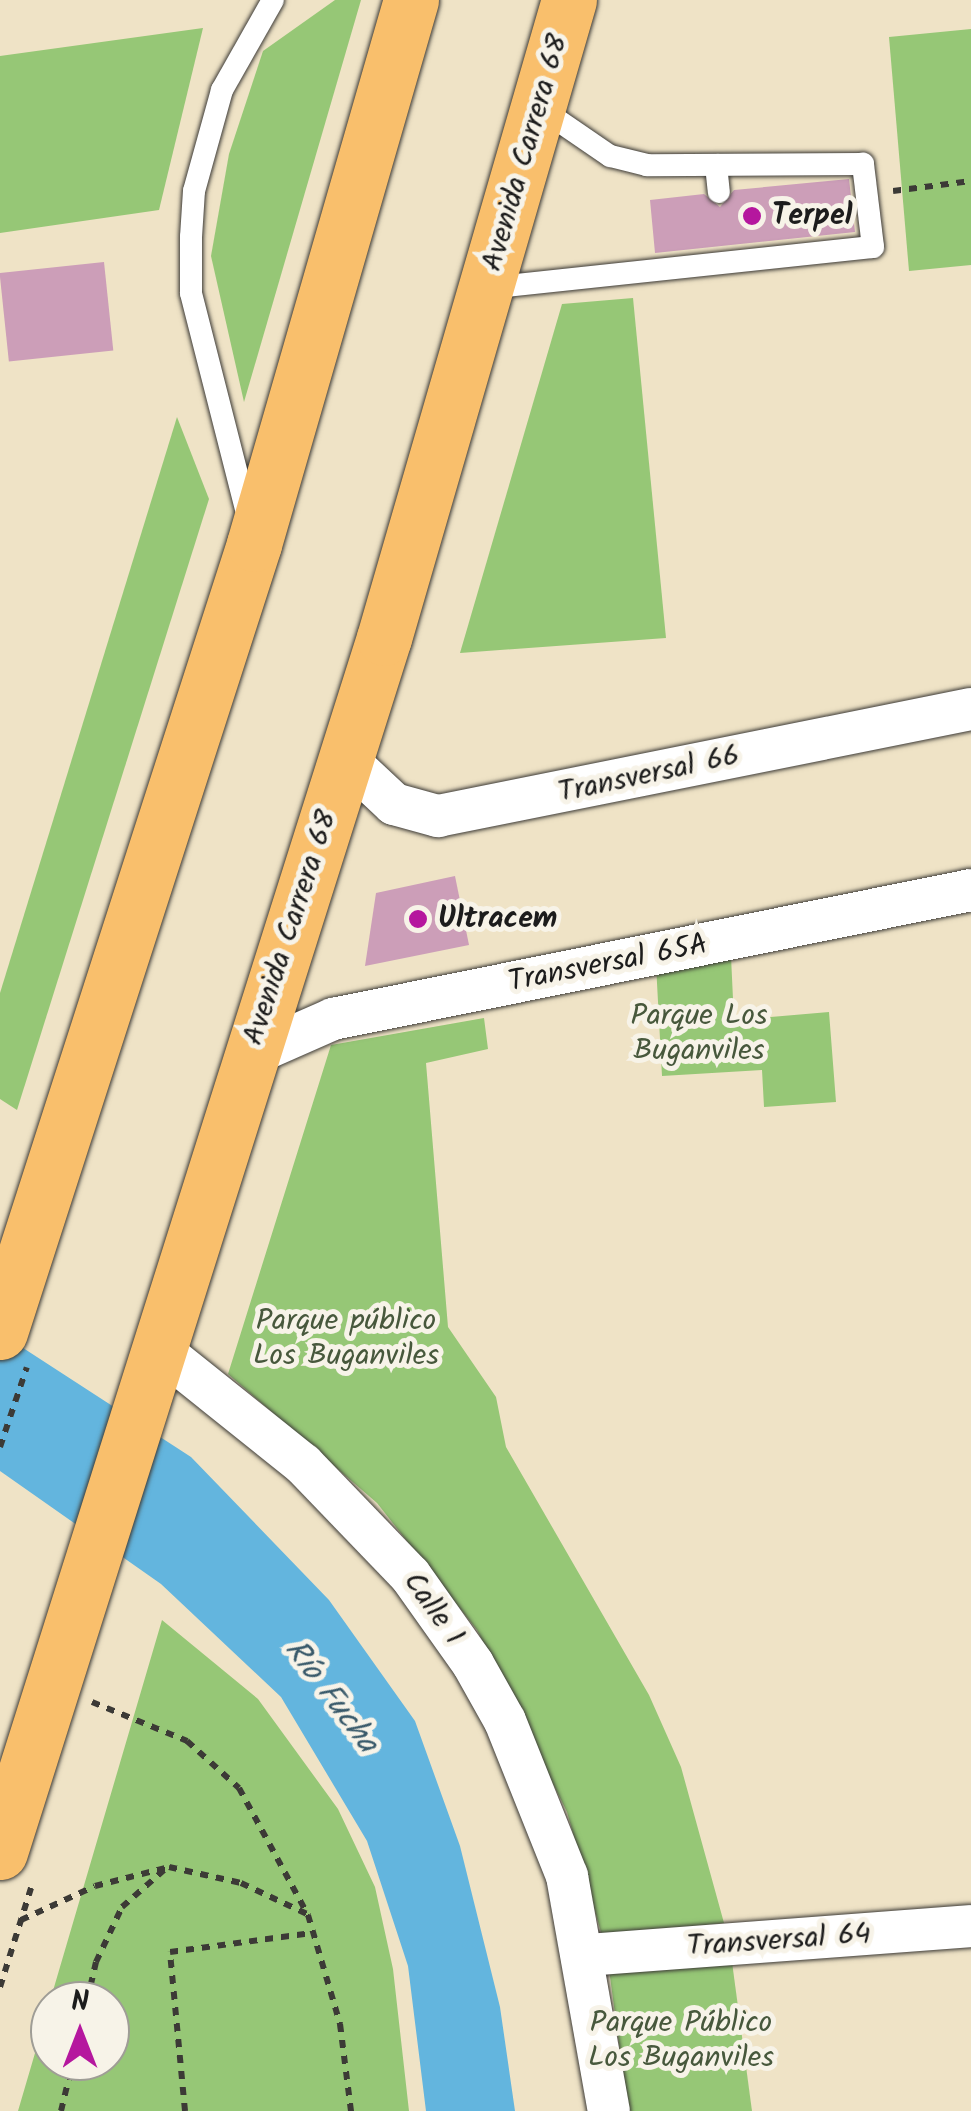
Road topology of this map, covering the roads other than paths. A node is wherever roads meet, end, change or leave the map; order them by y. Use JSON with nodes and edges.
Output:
{"nodes":[{"id":1,"x":273,"y":0,"type":"edge"},
{"id":2,"x":411,"y":0,"type":"edge"},
{"id":3,"x":569,"y":0,"type":"edge"},
{"id":4,"x":540,"y":108,"type":"junction"},
{"id":5,"x":716,"y":165,"type":"junction"},
{"id":6,"x":719,"y":192,"type":"dead end"},
{"id":7,"x":488,"y":288,"type":"junction"},
{"id":8,"x":254,"y":544,"type":"junction"},
{"id":9,"x":971,"y":709,"type":"edge"},
{"id":10,"x":346,"y":759,"type":"junction"},
{"id":11,"x":971,"y":890,"type":"edge"},
{"id":12,"x":251,"y":1055,"type":"junction"},
{"id":13,"x":14,"y":1297,"type":"edge"},
{"id":14,"x":158,"y":1348,"type":"junction"},
{"id":15,"x":0,"y":1852,"type":"edge"},
{"id":16,"x":971,"y":1926,"type":"edge"},
{"id":17,"x":586,"y":1956,"type":"junction"},
{"id":18,"x":609,"y":2111,"type":"edge"}],
"edges":[{"from":1,"to":8,"type":"lane"},
{"from":2,"to":8,"type":"main road"},
{"from":3,"to":4,"type":"main road","name":"Avenida Carrera 68"},
{"from":4,"to":5,"type":"lane"},
{"from":4,"to":7,"type":"main road","name":"Avenida Carrera 68"},
{"from":5,"to":6,"type":"lane"},
{"from":5,"to":7,"type":"lane"},
{"from":7,"to":10,"type":"main road","name":"Avenida Carrera 68"},
{"from":8,"to":13,"type":"main road"},
{"from":9,"to":10,"type":"street","name":"Transversal 66"},
{"from":10,"to":12,"type":"main road","name":"Avenida Carrera 68"},
{"from":11,"to":12,"type":"street","name":"Transversal 65A"},
{"from":12,"to":14,"type":"main road","name":"Avenida Carrera 68"},
{"from":14,"to":15,"type":"main road","name":"Avenida Carrera 68"},
{"from":14,"to":17,"type":"street","name":"Calle 1"},
{"from":16,"to":17,"type":"street","name":"Transversal 64"},
{"from":17,"to":18,"type":"street","name":"Calle 1"}]}
